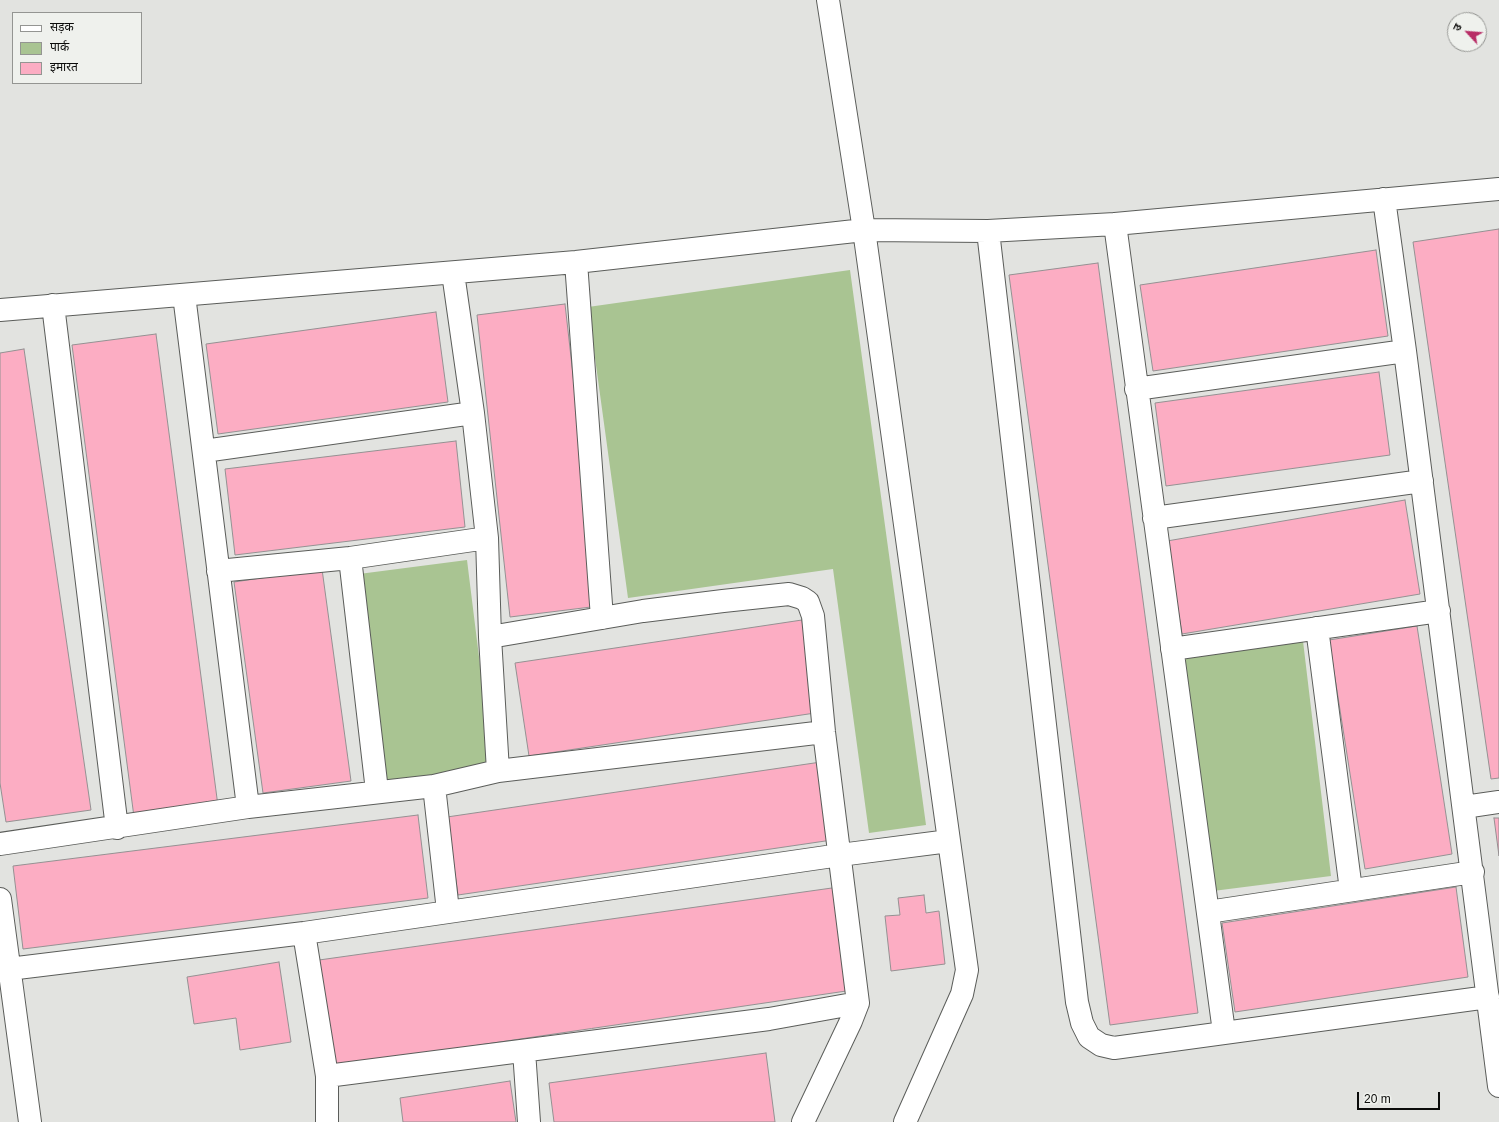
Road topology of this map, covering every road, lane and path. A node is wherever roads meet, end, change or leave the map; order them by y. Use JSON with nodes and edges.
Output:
{"nodes":[{"id":1,"x":828,"y":0,"type":"edge"},
{"id":2,"x":1499,"y":189,"type":"edge"},
{"id":3,"x":1384,"y":199,"type":"junction"},
{"id":4,"x":1115,"y":224,"type":"junction"},
{"id":5,"x":864,"y":230,"type":"junction"},
{"id":6,"x":988,"y":231,"type":"junction"},
{"id":7,"x":576,"y":262,"type":"junction"},
{"id":8,"x":453,"y":273,"type":"junction"},
{"id":9,"x":184,"y":295,"type":"junction"},
{"id":10,"x":53,"y":306,"type":"junction"},
{"id":11,"x":0,"y":310,"type":"edge"},
{"id":12,"x":1405,"y":351,"type":"junction"},
{"id":13,"x":1136,"y":389,"type":"junction"},
{"id":14,"x":474,"y":413,"type":"junction"},
{"id":15,"x":204,"y":451,"type":"junction"},
{"id":16,"x":1422,"y":481,"type":"junction"},
{"id":17,"x":1154,"y":518,"type":"junction"},
{"id":18,"x":488,"y":538,"type":"junction"},
{"id":19,"x":350,"y":558,"type":"junction"},
{"id":20,"x":218,"y":571,"type":"junction"},
{"id":21,"x":1439,"y":611,"type":"junction"},
{"id":22,"x":602,"y":618,"type":"junction"},
{"id":23,"x":1317,"y":628,"type":"junction"},
{"id":24,"x":490,"y":636,"type":"junction"},
{"id":25,"x":1172,"y":649,"type":"junction"},
{"id":26,"x":824,"y":732,"type":"junction"},
{"id":27,"x":498,"y":771,"type":"junction"},
{"id":28,"x":434,"y":786,"type":"junction"},
{"id":29,"x":377,"y":791,"type":"junction"},
{"id":30,"x":1499,"y":802,"type":"edge"},
{"id":31,"x":248,"y":806,"type":"junction"},
{"id":32,"x":1464,"y":807,"type":"junction"},
{"id":33,"x":117,"y":828,"type":"junction"},
{"id":34,"x":949,"y":841,"type":"junction"},
{"id":35,"x":0,"y":844,"type":"edge"},
{"id":36,"x":840,"y":855,"type":"junction"},
{"id":37,"x":1472,"y":872,"type":"junction"},
{"id":38,"x":1351,"y":890,"type":"junction"},
{"id":39,"x":0,"y":899,"type":"edge"},
{"id":40,"x":448,"y":911,"type":"junction"},
{"id":41,"x":1208,"y":912,"type":"junction"},
{"id":42,"x":304,"y":934,"type":"junction"},
{"id":43,"x":9,"y":969,"type":"junction"},
{"id":44,"x":1488,"y":997,"type":"junction"},
{"id":45,"x":858,"y":1003,"type":"junction"},
{"id":46,"x":1224,"y":1032,"type":"junction"},
{"id":47,"x":524,"y":1051,"type":"junction"},
{"id":48,"x":326,"y":1076,"type":"junction"},
{"id":49,"x":1499,"y":1086,"type":"edge"},
{"id":50,"x":30,"y":1122,"type":"edge"},
{"id":51,"x":327,"y":1122,"type":"edge"},
{"id":52,"x":529,"y":1122,"type":"edge"},
{"id":53,"x":804,"y":1122,"type":"edge"},
{"id":54,"x":905,"y":1122,"type":"edge"}],
"edges":[{"from":1,"to":5,"type":"street"},
{"from":2,"to":3,"type":"street"},
{"from":3,"to":4,"type":"street"},
{"from":3,"to":12,"type":"street"},
{"from":4,"to":6,"type":"street"},
{"from":4,"to":13,"type":"street"},
{"from":5,"to":6,"type":"street"},
{"from":5,"to":7,"type":"street"},
{"from":5,"to":34,"type":"street"},
{"from":6,"to":46,"type":"street"},
{"from":7,"to":8,"type":"street"},
{"from":7,"to":22,"type":"street"},
{"from":8,"to":9,"type":"street"},
{"from":8,"to":14,"type":"street"},
{"from":9,"to":10,"type":"street"},
{"from":9,"to":15,"type":"street"},
{"from":10,"to":11,"type":"street"},
{"from":10,"to":33,"type":"street"},
{"from":12,"to":13,"type":"street"},
{"from":12,"to":16,"type":"street"},
{"from":13,"to":17,"type":"street"},
{"from":14,"to":15,"type":"street"},
{"from":14,"to":18,"type":"street"},
{"from":15,"to":20,"type":"street"},
{"from":16,"to":17,"type":"street"},
{"from":16,"to":21,"type":"street"},
{"from":17,"to":25,"type":"street"},
{"from":18,"to":19,"type":"street"},
{"from":18,"to":24,"type":"street"},
{"from":19,"to":20,"type":"street"},
{"from":19,"to":29,"type":"street"},
{"from":20,"to":31,"type":"street"},
{"from":21,"to":23,"type":"street"},
{"from":21,"to":32,"type":"street"},
{"from":22,"to":24,"type":"street"},
{"from":22,"to":26,"type":"street"},
{"from":23,"to":25,"type":"street"},
{"from":23,"to":38,"type":"street"},
{"from":24,"to":27,"type":"street"},
{"from":25,"to":41,"type":"street"},
{"from":26,"to":27,"type":"street"},
{"from":26,"to":36,"type":"street"},
{"from":27,"to":28,"type":"street"},
{"from":28,"to":29,"type":"street"},
{"from":28,"to":40,"type":"street"},
{"from":29,"to":31,"type":"street"},
{"from":30,"to":32,"type":"street"},
{"from":31,"to":33,"type":"street"},
{"from":32,"to":37,"type":"street"},
{"from":33,"to":35,"type":"street"},
{"from":34,"to":36,"type":"street"},
{"from":34,"to":54,"type":"street"},
{"from":36,"to":40,"type":"street"},
{"from":36,"to":45,"type":"street"},
{"from":37,"to":38,"type":"street"},
{"from":37,"to":44,"type":"street"},
{"from":38,"to":41,"type":"street"},
{"from":39,"to":43,"type":"street"},
{"from":40,"to":42,"type":"street"},
{"from":41,"to":46,"type":"street"},
{"from":42,"to":43,"type":"street"},
{"from":42,"to":48,"type":"street"},
{"from":43,"to":50,"type":"street"},
{"from":44,"to":46,"type":"street"},
{"from":44,"to":49,"type":"street"},
{"from":45,"to":47,"type":"street"},
{"from":45,"to":53,"type":"street"},
{"from":47,"to":48,"type":"street"},
{"from":47,"to":52,"type":"street"},
{"from":48,"to":51,"type":"street"}]}
